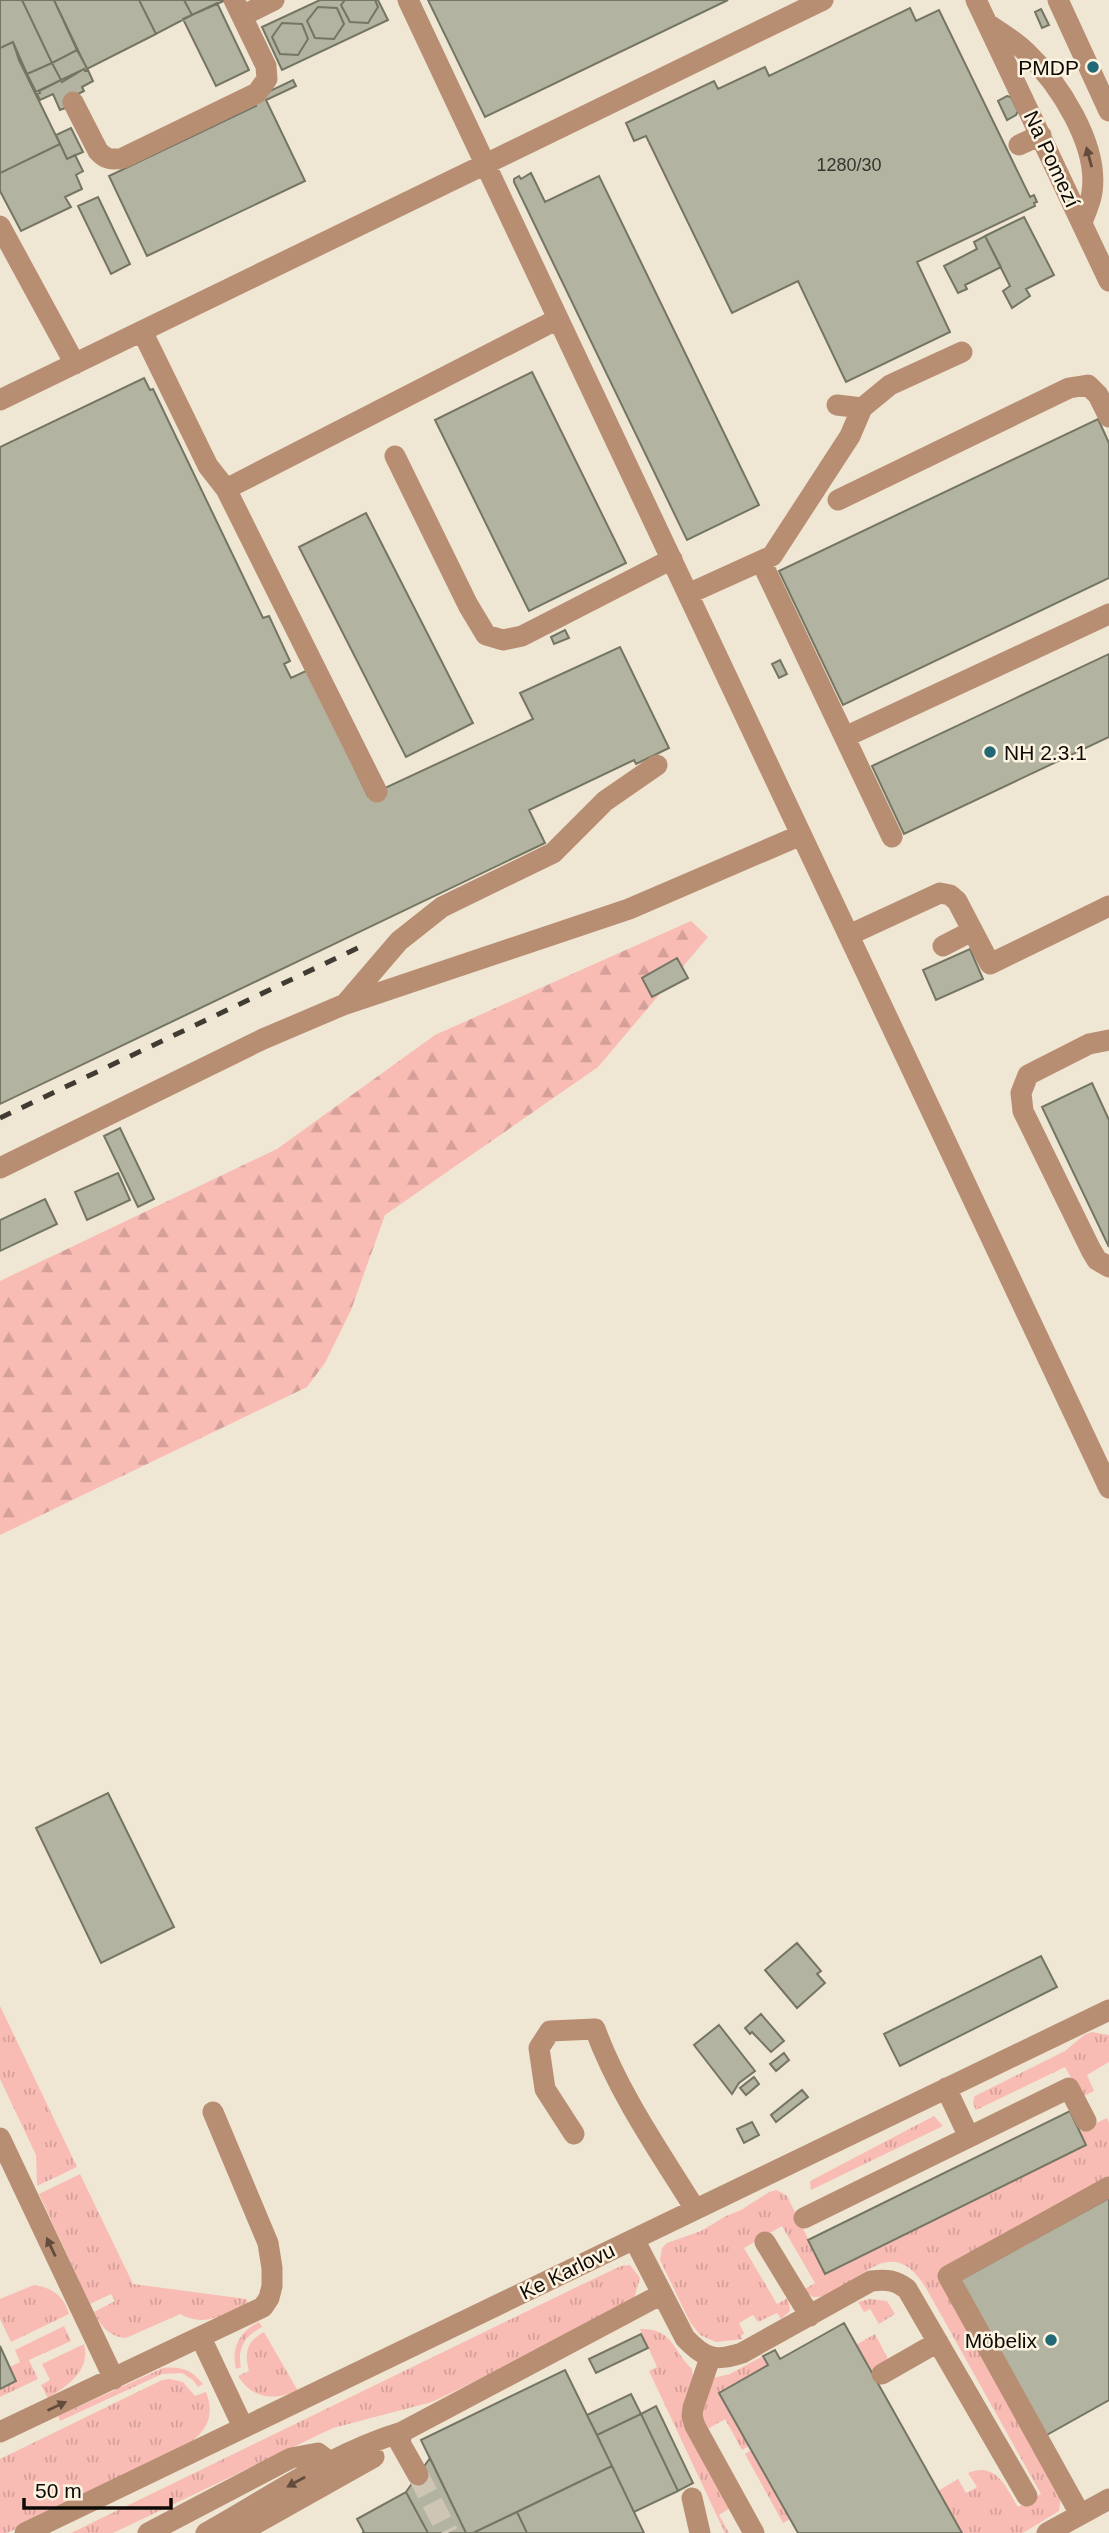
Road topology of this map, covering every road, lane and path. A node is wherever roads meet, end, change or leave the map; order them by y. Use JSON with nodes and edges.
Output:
{"nodes":[{"id":1,"x":274,"y":0,"type":"edge"},
{"id":2,"x":408,"y":0,"type":"edge"},
{"id":3,"x":823,"y":0,"type":"edge"},
{"id":4,"x":976,"y":0,"type":"edge"},
{"id":5,"x":1058,"y":0,"type":"edge"},
{"id":6,"x":238,"y":8,"type":"edge"},
{"id":7,"x":987,"y":23,"type":"junction"},
{"id":8,"x":73,"y":102,"type":"dead end"},
{"id":9,"x":1109,"y":111,"type":"edge"},
{"id":10,"x":1041,"y":135,"type":"junction"},
{"id":11,"x":1019,"y":145,"type":"dead end"},
{"id":12,"x":485,"y":164,"type":"junction"},
{"id":13,"x":1082,"y":223,"type":"junction"},
{"id":14,"x":0,"y":226,"type":"edge"},
{"id":15,"x":1102,"y":251,"type":"edge"},
{"id":16,"x":1109,"y":281,"type":"edge"},
{"id":17,"x":558,"y":319,"type":"junction"},
{"id":18,"x":142,"y":331,"type":"junction"},
{"id":19,"x":962,"y":352,"type":"dead end"},
{"id":20,"x":75,"y":364,"type":"junction"},
{"id":21,"x":0,"y":400,"type":"edge"},
{"id":22,"x":838,"y":405,"type":"dead end"},
{"id":23,"x":862,"y":408,"type":"junction"},
{"id":24,"x":1109,"y":417,"type":"edge"},
{"id":25,"x":395,"y":456,"type":"dead end"},
{"id":26,"x":226,"y":489,"type":"junction"},
{"id":27,"x":838,"y":500,"type":"dead end"},
{"id":28,"x":672,"y":559,"type":"junction"},
{"id":29,"x":761,"y":561,"type":"junction"},
{"id":30,"x":688,"y":594,"type":"junction"},
{"id":31,"x":1109,"y":614,"type":"edge"},
{"id":32,"x":845,"y":737,"type":"junction"},
{"id":33,"x":657,"y":765,"type":"dead end"},
{"id":34,"x":377,"y":792,"type":"dead end"},
{"id":35,"x":801,"y":835,"type":"junction"},
{"id":36,"x":892,"y":836,"type":"dead end"},
{"id":37,"x":1109,"y":906,"type":"edge"},
{"id":38,"x":972,"y":931,"type":"junction"},
{"id":39,"x":849,"y":935,"type":"junction"},
{"id":40,"x":943,"y":946,"type":"dead end"},
{"id":41,"x":343,"y":1005,"type":"junction"},
{"id":42,"x":1109,"y":1040,"type":"edge"},
{"id":43,"x":0,"y":1168,"type":"edge"},
{"id":44,"x":1109,"y":1267,"type":"edge"},
{"id":45,"x":1109,"y":1488,"type":"edge"},
{"id":46,"x":1109,"y":2010,"type":"edge"},
{"id":47,"x":946,"y":2088,"type":"junction"},
{"id":48,"x":213,"y":2112,"type":"dead end"},
{"id":49,"x":1086,"y":2121,"type":"dead end"},
{"id":50,"x":574,"y":2134,"type":"dead end"},
{"id":51,"x":969,"y":2137,"type":"junction"},
{"id":52,"x":0,"y":2138,"type":"edge"},
{"id":53,"x":1109,"y":2187,"type":"edge"},
{"id":54,"x":695,"y":2209,"type":"junction"},
{"id":55,"x":804,"y":2218,"type":"dead end"},
{"id":56,"x":634,"y":2238,"type":"junction"},
{"id":57,"x":765,"y":2242,"type":"dead end"},
{"id":58,"x":662,"y":2294,"type":"junction"},
{"id":59,"x":810,"y":2316,"type":"junction"},
{"id":60,"x":201,"y":2338,"type":"junction"},
{"id":61,"x":938,"y":2342,"type":"junction"},
{"id":62,"x":710,"y":2358,"type":"junction"},
{"id":63,"x":882,"y":2374,"type":"dead end"},
{"id":64,"x":114,"y":2379,"type":"junction"},
{"id":65,"x":243,"y":2427,"type":"junction"},
{"id":66,"x":0,"y":2432,"type":"edge"},
{"id":67,"x":401,"y":2438,"type":"junction"},
{"id":68,"x":331,"y":2463,"type":"junction"},
{"id":69,"x":418,"y":2475,"type":"tunnel mouth"},
{"id":70,"x":1027,"y":2496,"type":"dead end"},
{"id":71,"x":691,"y":2498,"type":"dead end"},
{"id":72,"x":1109,"y":2499,"type":"edge"},
{"id":73,"x":1080,"y":2514,"type":"junction"},
{"id":74,"x":24,"y":2533,"type":"edge"},
{"id":75,"x":148,"y":2533,"type":"edge"},
{"id":76,"x":205,"y":2533,"type":"edge"},
{"id":77,"x":239,"y":2533,"type":"edge"},
{"id":78,"x":700,"y":2533,"type":"edge"},
{"id":79,"x":754,"y":2533,"type":"edge"},
{"id":80,"x":1047,"y":2533,"type":"edge"}],
"edges":[{"from":1,"to":6,"type":"street"},
{"from":2,"to":12,"type":"street"},
{"from":3,"to":12,"type":"street"},
{"from":4,"to":7,"type":"street","name":"Na Pomezí"},
{"from":5,"to":9,"type":"street"},
{"from":6,"to":8,"type":"street"},
{"from":7,"to":10,"type":"street","name":"Na Pomezí"},
{"from":13,"to":7,"type":"street","one_way":true},
{"from":10,"to":11,"type":"street"},
{"from":10,"to":13,"type":"street","name":"Na Pomezí"},
{"from":12,"to":17,"type":"street"},
{"from":12,"to":18,"type":"street"},
{"from":13,"to":15,"type":"street","name":"Na Pomezí"},
{"from":14,"to":20,"type":"street"},
{"from":15,"to":16,"type":"street","name":"Na Pomezí"},
{"from":17,"to":26,"type":"street"},
{"from":17,"to":28,"type":"street"},
{"from":18,"to":20,"type":"street"},
{"from":18,"to":26,"type":"street"},
{"from":19,"to":23,"type":"street"},
{"from":20,"to":21,"type":"street"},
{"from":22,"to":23,"type":"street"},
{"from":23,"to":29,"type":"street"},
{"from":24,"to":27,"type":"street"},
{"from":25,"to":28,"type":"street"},
{"from":26,"to":34,"type":"street"},
{"from":28,"to":30,"type":"street"},
{"from":29,"to":30,"type":"street"},
{"from":29,"to":32,"type":"street"},
{"from":30,"to":35,"type":"street"},
{"from":31,"to":32,"type":"street"},
{"from":32,"to":36,"type":"street"},
{"from":33,"to":41,"type":"street"},
{"from":35,"to":39,"type":"street"},
{"from":35,"to":41,"type":"street"},
{"from":37,"to":38,"type":"street"},
{"from":38,"to":39,"type":"street"},
{"from":38,"to":40,"type":"street"},
{"from":39,"to":45,"type":"street"},
{"from":41,"to":43,"type":"street"},
{"from":42,"to":44,"type":"street"},
{"from":46,"to":47,"type":"street","name":"Ke Karlovu"},
{"from":47,"to":51,"type":"street"},
{"from":47,"to":54,"type":"street","name":"Ke Karlovu"},
{"from":48,"to":60,"type":"street"},
{"from":49,"to":51,"type":"street"},
{"from":50,"to":54,"type":"street"},
{"from":51,"to":55,"type":"street"},
{"from":64,"to":52,"type":"street","one_way":true},
{"from":53,"to":73,"type":"street"},
{"from":54,"to":56,"type":"street","name":"Ke Karlovu"},
{"from":56,"to":58,"type":"street"},
{"from":56,"to":65,"type":"street","name":"Ke Karlovu"},
{"from":57,"to":59,"type":"street"},
{"from":58,"to":62,"type":"street"},
{"from":58,"to":67,"type":"street"},
{"from":59,"to":61,"type":"street"},
{"from":59,"to":62,"type":"street"},
{"from":60,"to":64,"type":"street"},
{"from":60,"to":65,"type":"street"},
{"from":61,"to":63,"type":"street"},
{"from":61,"to":70,"type":"street"},
{"from":62,"to":79,"type":"street"},
{"from":66,"to":64,"type":"street","one_way":true},
{"from":65,"to":74,"type":"street","name":"Ke Karlovu"},
{"from":67,"to":68,"type":"street"},
{"from":67,"to":69,"type":"street"},
{"from":67,"to":77,"type":"street"},
{"from":68,"to":75,"type":"street"},
{"from":68,"to":76,"type":"street","one_way":true},
{"from":71,"to":78,"type":"street"},
{"from":72,"to":73,"type":"street"},
{"from":73,"to":80,"type":"street"}]}
